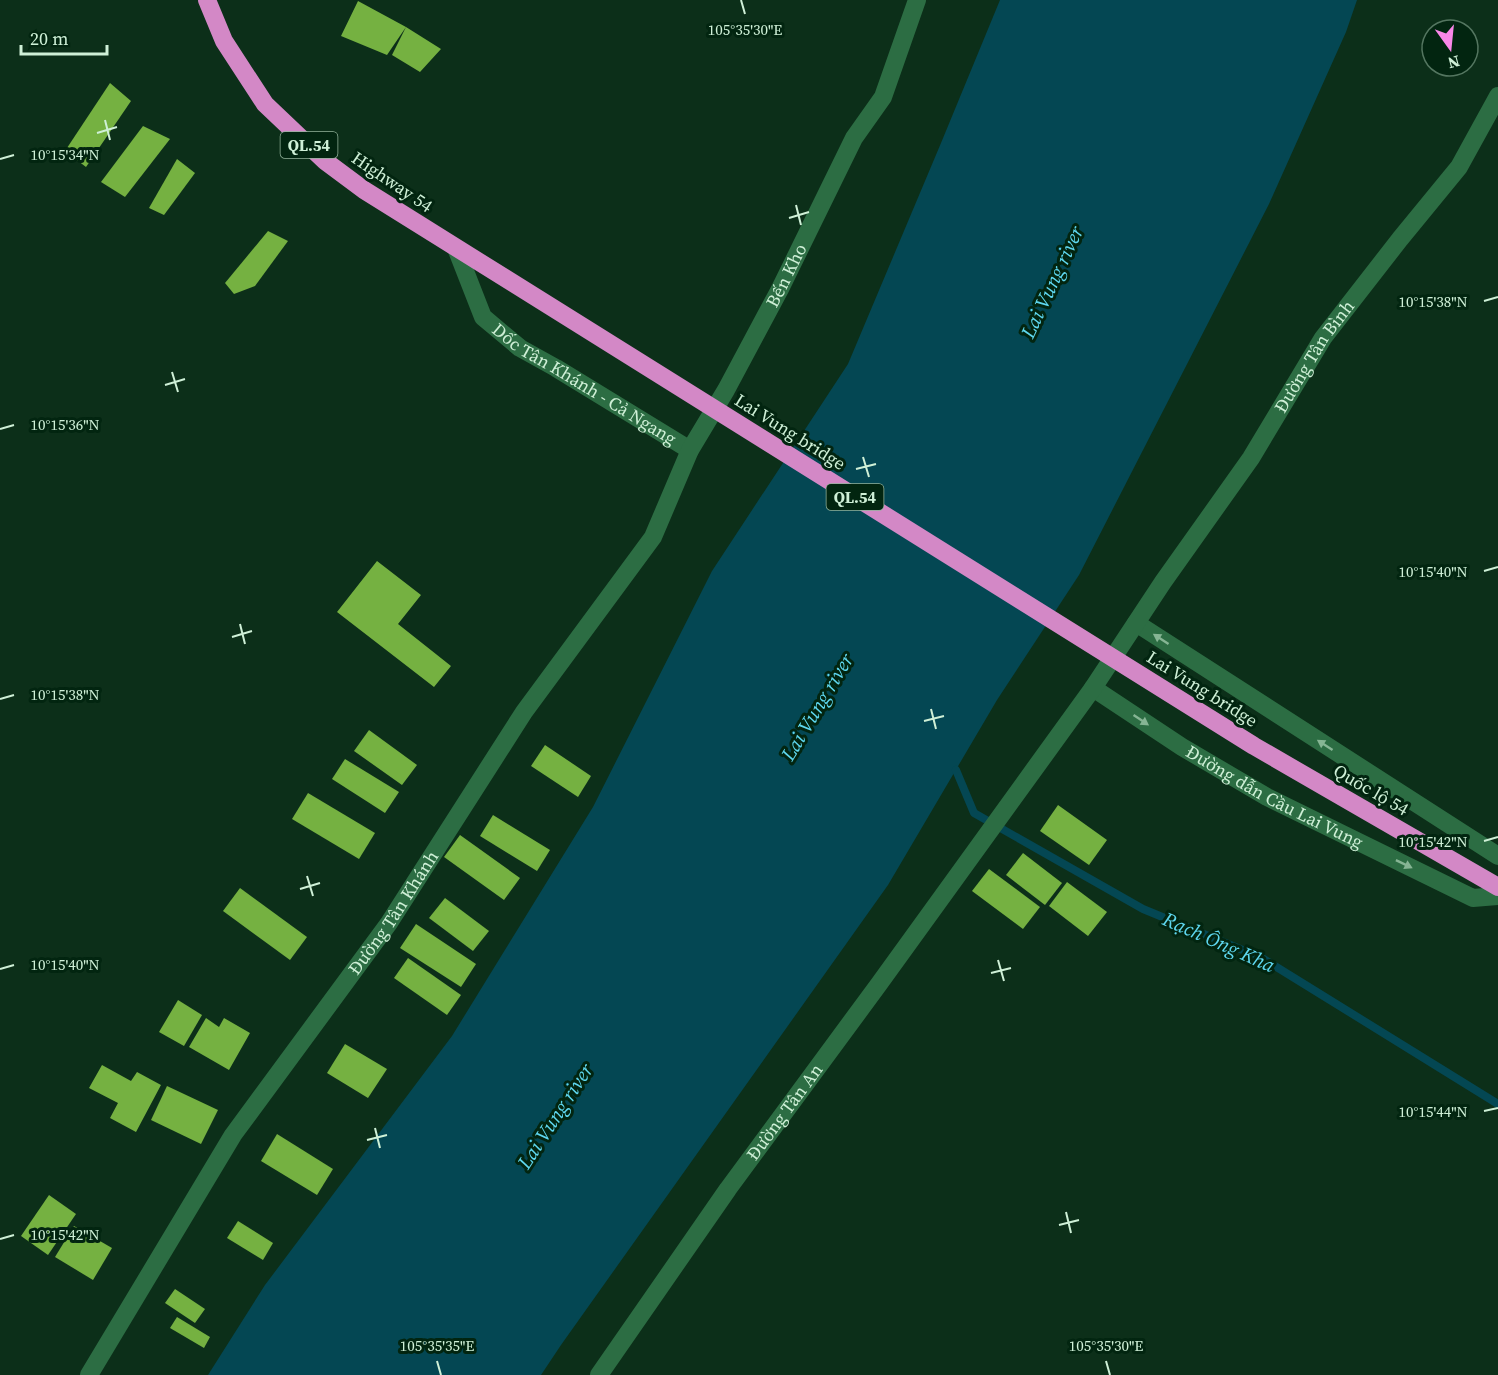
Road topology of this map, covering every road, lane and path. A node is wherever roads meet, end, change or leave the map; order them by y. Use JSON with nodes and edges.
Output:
{"nodes":[{"id":1,"x":207,"y":0,"type":"edge"},
{"id":2,"x":917,"y":0,"type":"edge"},
{"id":3,"x":1498,"y":96,"type":"edge"},
{"id":4,"x":456,"y":248,"type":"junction"},
{"id":5,"x":690,"y":450,"type":"junction"},
{"id":6,"x":1136,"y":623,"type":"junction"},
{"id":7,"x":1093,"y":688,"type":"junction"},
{"id":8,"x":1254,"y":746,"type":"joint"},
{"id":9,"x":1498,"y":856,"type":"edge"},
{"id":10,"x":1498,"y":887,"type":"edge"},
{"id":11,"x":1498,"y":896,"type":"edge"},
{"id":12,"x":89,"y":1375,"type":"edge"},
{"id":13,"x":599,"y":1375,"type":"edge"}],
"edges":[{"from":1,"to":4,"type":"highway","name":"Highway 54","number":"QL.54"},
{"from":2,"to":5,"type":"street","name":"Bến Kho"},
{"from":3,"to":6,"type":"street","name":"Đường Tân Bình"},
{"from":4,"to":5,"type":"street","name":"Dốc Tân Khánh - Cả Ngang"},
{"from":4,"to":8,"type":"highway","name":"Lai Vung bridge","number":"QL.54"},
{"from":5,"to":12,"type":"street","name":"Đường Tân Khánh"},
{"from":6,"to":7,"type":"street","name":"Đường Tân Bình"},
{"from":9,"to":6,"type":"street","one_way":true},
{"from":7,"to":11,"type":"street","name":"Đường dẫn Cầu Lai Vung","one_way":true},
{"from":7,"to":13,"type":"street","name":"Đường Tân An"},
{"from":8,"to":10,"type":"highway","name":"Quốc lộ 54","number":"QL.54"}]}
